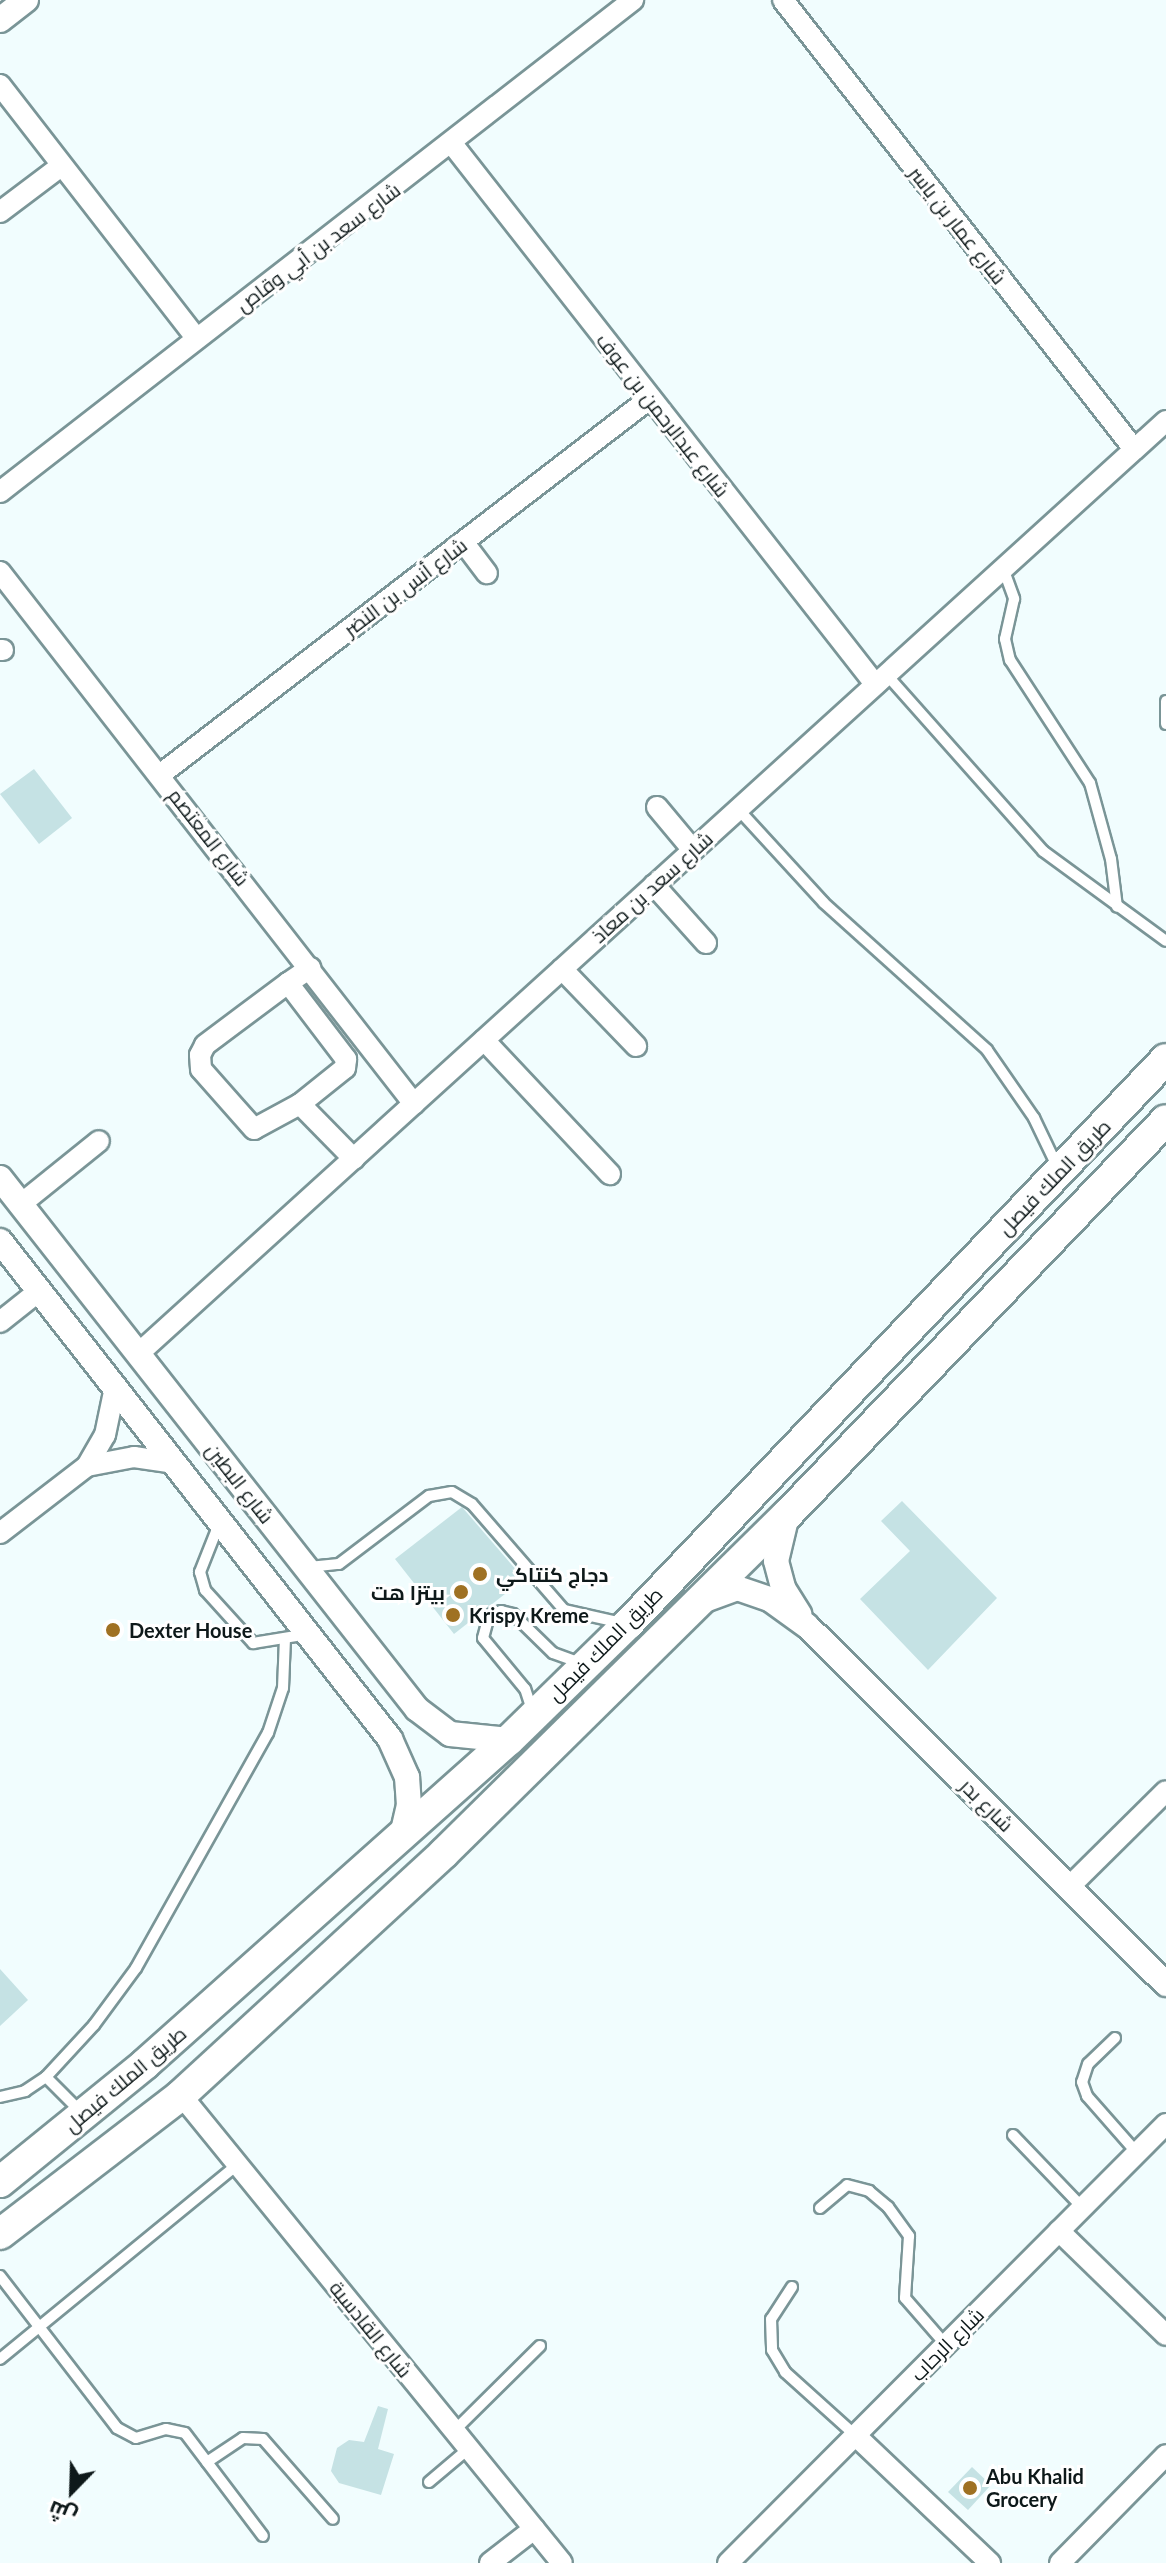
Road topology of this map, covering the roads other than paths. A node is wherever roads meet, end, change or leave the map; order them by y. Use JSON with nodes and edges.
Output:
{"nodes":[{"id":1,"x":26,"y":0,"type":"edge"},
{"id":2,"x":633,"y":0,"type":"edge"},
{"id":3,"x":783,"y":0,"type":"edge"},
{"id":4,"x":0,"y":20,"type":"edge"},
{"id":5,"x":0,"y":85,"type":"edge"},
{"id":6,"x":453,"y":145,"type":"junction"},
{"id":7,"x":61,"y":166,"type":"junction"},
{"id":8,"x":0,"y":212,"type":"edge"},
{"id":9,"x":197,"y":339,"type":"junction"},
{"id":10,"x":649,"y":399,"type":"junction"},
{"id":11,"x":1166,"y":421,"type":"edge"},
{"id":12,"x":1134,"y":449,"type":"junction"},
{"id":13,"x":0,"y":492,"type":"edge"},
{"id":14,"x":464,"y":543,"type":"junction"},
{"id":15,"x":1003,"y":568,"type":"junction"},
{"id":16,"x":0,"y":572,"type":"edge"},
{"id":17,"x":487,"y":573,"type":"dead end"},
{"id":18,"x":880,"y":679,"type":"junction"},
{"id":19,"x":1166,"y":701,"type":"edge"},
{"id":20,"x":1166,"y":724,"type":"edge"},
{"id":21,"x":161,"y":774,"type":"junction"},
{"id":22,"x":657,"y":807,"type":"dead end"},
{"id":23,"x":738,"y":809,"type":"junction"},
{"id":24,"x":693,"y":850,"type":"junction"},
{"id":25,"x":654,"y":885,"type":"junction"},
{"id":26,"x":1117,"y":907,"type":"junction"},
{"id":27,"x":1166,"y":941,"type":"edge"},
{"id":28,"x":706,"y":943,"type":"dead end"},
{"id":29,"x":310,"y":968,"type":"junction"},
{"id":30,"x":562,"y":969,"type":"junction"},
{"id":31,"x":288,"y":983,"type":"junction"},
{"id":32,"x":484,"y":1040,"type":"junction"},
{"id":33,"x":636,"y":1046,"type":"dead end"},
{"id":34,"x":1166,"y":1059,"type":"edge"},
{"id":35,"x":300,"y":1104,"type":"junction"},
{"id":36,"x":414,"y":1104,"type":"junction"},
{"id":37,"x":1166,"y":1120,"type":"edge"},
{"id":38,"x":99,"y":1141,"type":"dead end"},
{"id":39,"x":354,"y":1159,"type":"junction"},
{"id":40,"x":1059,"y":1171,"type":"junction"},
{"id":41,"x":610,"y":1174,"type":"dead end"},
{"id":42,"x":0,"y":1178,"type":"edge"},
{"id":43,"x":10,"y":1201,"type":"edge"},
{"id":44,"x":0,"y":1241,"type":"edge"},
{"id":45,"x":39,"y":1291,"type":"junction"},
{"id":46,"x":0,"y":1322,"type":"edge"},
{"id":47,"x":138,"y":1354,"type":"junction"},
{"id":48,"x":115,"y":1387,"type":"junction"},
{"id":49,"x":174,"y":1463,"type":"junction"},
{"id":50,"x":87,"y":1466,"type":"junction"},
{"id":51,"x":787,"y":1515,"type":"junction"},
{"id":52,"x":220,"y":1522,"type":"junction"},
{"id":53,"x":0,"y":1533,"type":"edge"},
{"id":54,"x":305,"y":1566,"type":"junction"},
{"id":55,"x":696,"y":1603,"type":"junction"},
{"id":56,"x":348,"y":1621,"type":"junction"},
{"id":57,"x":628,"y":1624,"type":"junction"},
{"id":58,"x":807,"y":1626,"type":"junction"},
{"id":59,"x":296,"y":1637,"type":"junction"},
{"id":60,"x":586,"y":1664,"type":"junction"},
{"id":61,"x":532,"y":1717,"type":"junction"},
{"id":62,"x":509,"y":1740,"type":"junction"},
{"id":63,"x":1166,"y":1791,"type":"edge"},
{"id":64,"x":402,"y":1836,"type":"junction"},
{"id":65,"x":1069,"y":1887,"type":"junction"},
{"id":66,"x":1166,"y":1984,"type":"edge"},
{"id":67,"x":1115,"y":2038,"type":"dead end"},
{"id":68,"x":46,"y":2077,"type":"junction"},
{"id":69,"x":181,"y":2095,"type":"junction"},
{"id":70,"x":0,"y":2097,"type":"edge"},
{"id":71,"x":84,"y":2115,"type":"junction"},
{"id":72,"x":1166,"y":2124,"type":"edge"},
{"id":73,"x":1013,"y":2135,"type":"dead end"},
{"id":74,"x":1137,"y":2153,"type":"junction"},
{"id":75,"x":237,"y":2165,"type":"junction"},
{"id":76,"x":0,"y":2182,"type":"edge"},
{"id":77,"x":1082,"y":2207,"type":"junction"},
{"id":78,"x":820,"y":2208,"type":"dead end"},
{"id":79,"x":1059,"y":2231,"type":"junction"},
{"id":80,"x":0,"y":2234,"type":"edge"},
{"id":81,"x":0,"y":2276,"type":"edge"},
{"id":82,"x":792,"y":2287,"type":"dead end"},
{"id":83,"x":39,"y":2327,"type":"junction"},
{"id":84,"x":1166,"y":2335,"type":"edge"},
{"id":85,"x":946,"y":2345,"type":"junction"},
{"id":86,"x":540,"y":2346,"type":"dead end"},
{"id":87,"x":0,"y":2359,"type":"edge"},
{"id":88,"x":454,"y":2431,"type":"junction"},
{"id":89,"x":856,"y":2436,"type":"junction"},
{"id":90,"x":468,"y":2449,"type":"junction"},
{"id":91,"x":1166,"y":2455,"type":"edge"},
{"id":92,"x":207,"y":2462,"type":"junction"},
{"id":93,"x":429,"y":2482,"type":"dead end"},
{"id":94,"x":333,"y":2519,"type":"dead end"},
{"id":95,"x":534,"y":2529,"type":"junction"},
{"id":96,"x":263,"y":2536,"type":"dead end"},
{"id":97,"x":490,"y":2563,"type":"edge"},
{"id":98,"x":562,"y":2563,"type":"edge"},
{"id":99,"x":728,"y":2563,"type":"edge"},
{"id":100,"x":990,"y":2563,"type":"edge"},
{"id":101,"x":1060,"y":2563,"type":"edge"}],
"edges":[{"from":1,"to":4,"type":"street"},
{"from":2,"to":6,"type":"street","name":"شارع سعد بن أبي وقاص"},
{"from":3,"to":12,"type":"street","name":"شارع عمار بن ياسر"},
{"from":5,"to":7,"type":"street"},
{"from":6,"to":9,"type":"street","name":"شارع سعد بن أبي وقاص"},
{"from":6,"to":10,"type":"street","name":"شارع عبدالرحمن بن عوف"},
{"from":7,"to":8,"type":"street"},
{"from":7,"to":9,"type":"street"},
{"from":9,"to":13,"type":"street","name":"شارع سعد بن أبي وقاص"},
{"from":10,"to":14,"type":"street","name":"شارع أنس بن النضر"},
{"from":10,"to":18,"type":"street","name":"شارع عبدالرحمن بن عوف"},
{"from":11,"to":12,"type":"street","name":"شارع سعد بن معاذ"},
{"from":12,"to":15,"type":"street","name":"شارع سعد بن معاذ"},
{"from":14,"to":17,"type":"street"},
{"from":14,"to":21,"type":"street","name":"شارع أنس بن النضر"},
{"from":15,"to":18,"type":"street","name":"شارع سعد بن معاذ"},
{"from":15,"to":26,"type":"lane"},
{"from":16,"to":21,"type":"street","name":"شارع المعتصم"},
{"from":18,"to":23,"type":"street","name":"شارع سعد بن معاذ"},
{"from":18,"to":26,"type":"lane"},
{"from":19,"to":20,"type":"lane"},
{"from":21,"to":29,"type":"street","name":"شارع المعتصم"},
{"from":22,"to":24,"type":"street"},
{"from":23,"to":24,"type":"street","name":"شارع سعد بن معاذ"},
{"from":23,"to":40,"type":"lane"},
{"from":24,"to":25,"type":"street","name":"شارع سعد بن معاذ"},
{"from":25,"to":28,"type":"street"},
{"from":25,"to":30,"type":"street","name":"شارع سعد بن معاذ"},
{"from":26,"to":27,"type":"lane"},
{"from":29,"to":31,"type":"street"},
{"from":29,"to":36,"type":"street","name":"شارع المعتصم"},
{"from":30,"to":32,"type":"street","name":"شارع سعد بن معاذ"},
{"from":30,"to":33,"type":"street"},
{"from":31,"to":35,"type":"street"},
{"from":31,"to":35,"type":"street"},
{"from":32,"to":36,"type":"street","name":"شارع سعد بن معاذ"},
{"from":32,"to":41,"type":"street"},
{"from":34,"to":40,"type":"main road","name":"طريق الملك فيصل"},
{"from":35,"to":39,"type":"street"},
{"from":36,"to":39,"type":"street","name":"شارع سعد بن معاذ"},
{"from":37,"to":51,"type":"main road","name":"طريق الملك فيصل"},
{"from":38,"to":43,"type":"street"},
{"from":39,"to":47,"type":"street","name":"شارع سعد بن معاذ"},
{"from":40,"to":57,"type":"main road","name":"طريق الملك فيصل"},
{"from":42,"to":43,"type":"street","name":"شارع البطين"},
{"from":43,"to":47,"type":"street","name":"شارع البطين"},
{"from":44,"to":45,"type":"street","name":"شارع البطين"},
{"from":45,"to":46,"type":"street"},
{"from":45,"to":48,"type":"street","name":"شارع البطين"},
{"from":47,"to":54,"type":"street","name":"شارع البطين"},
{"from":48,"to":49,"type":"street","name":"شارع البطين"},
{"from":48,"to":50,"type":"street"},
{"from":49,"to":50,"type":"street"},
{"from":49,"to":52,"type":"street","name":"شارع البطين"},
{"from":50,"to":53,"type":"street"},
{"from":51,"to":55,"type":"main road","name":"طريق الملك فيصل"},
{"from":51,"to":58,"type":"street","name":"شارع بدر"},
{"from":52,"to":59,"type":"street","name":"شارع البطين"},
{"from":52,"to":59,"type":"lane"},
{"from":54,"to":56,"type":"street","name":"شارع البطين"},
{"from":54,"to":57,"type":"lane"},
{"from":55,"to":58,"type":"street","name":"شارع بدر"},
{"from":55,"to":69,"type":"main road","name":"طريق الملك فيصل"},
{"from":56,"to":59,"type":"street"},
{"from":56,"to":62,"type":"street","name":"شارع البطين"},
{"from":57,"to":60,"type":"main road","name":"طريق الملك فيصل"},
{"from":58,"to":65,"type":"street","name":"شارع بدر"},
{"from":59,"to":64,"type":"street","name":"شارع البطين"},
{"from":59,"to":68,"type":"lane"},
{"from":60,"to":61,"type":"main road","name":"طريق الملك فيصل"},
{"from":60,"to":61,"type":"lane"},
{"from":61,"to":62,"type":"main road","name":"طريق الملك فيصل"},
{"from":62,"to":64,"type":"main road","name":"طريق الملك فيصل"},
{"from":63,"to":65,"type":"street"},
{"from":64,"to":71,"type":"main road","name":"طريق الملك فيصل"},
{"from":65,"to":66,"type":"street","name":"شارع بدر"},
{"from":67,"to":74,"type":"lane"},
{"from":68,"to":70,"type":"lane"},
{"from":68,"to":71,"type":"lane"},
{"from":69,"to":75,"type":"street","name":"شارع القادسية"},
{"from":69,"to":80,"type":"main road","name":"طريق الملك فيصل"},
{"from":71,"to":76,"type":"main road","name":"طريق الملك فيصل"},
{"from":72,"to":74,"type":"street","name":"شارع الرحاب"},
{"from":73,"to":77,"type":"lane"},
{"from":74,"to":77,"type":"street","name":"شارع الرحاب"},
{"from":75,"to":83,"type":"lane"},
{"from":75,"to":88,"type":"street","name":"شارع القادسية"},
{"from":77,"to":79,"type":"street","name":"شارع الرحاب"},
{"from":78,"to":85,"type":"lane"},
{"from":79,"to":84,"type":"street"},
{"from":79,"to":85,"type":"street","name":"شارع الرحاب"},
{"from":81,"to":83,"type":"lane"},
{"from":82,"to":89,"type":"lane"},
{"from":83,"to":87,"type":"lane"},
{"from":83,"to":92,"type":"lane"},
{"from":85,"to":89,"type":"street","name":"شارع الرحاب"},
{"from":86,"to":88,"type":"lane"},
{"from":88,"to":90,"type":"street","name":"شارع القادسية"},
{"from":89,"to":99,"type":"street","name":"شارع الرحاب"},
{"from":89,"to":100,"type":"street"},
{"from":90,"to":93,"type":"lane"},
{"from":90,"to":95,"type":"street","name":"شارع القادسية"},
{"from":91,"to":101,"type":"street"},
{"from":92,"to":94,"type":"lane"},
{"from":92,"to":96,"type":"lane"},
{"from":95,"to":97,"type":"street"},
{"from":95,"to":98,"type":"street","name":"شارع القادسية"}]}
